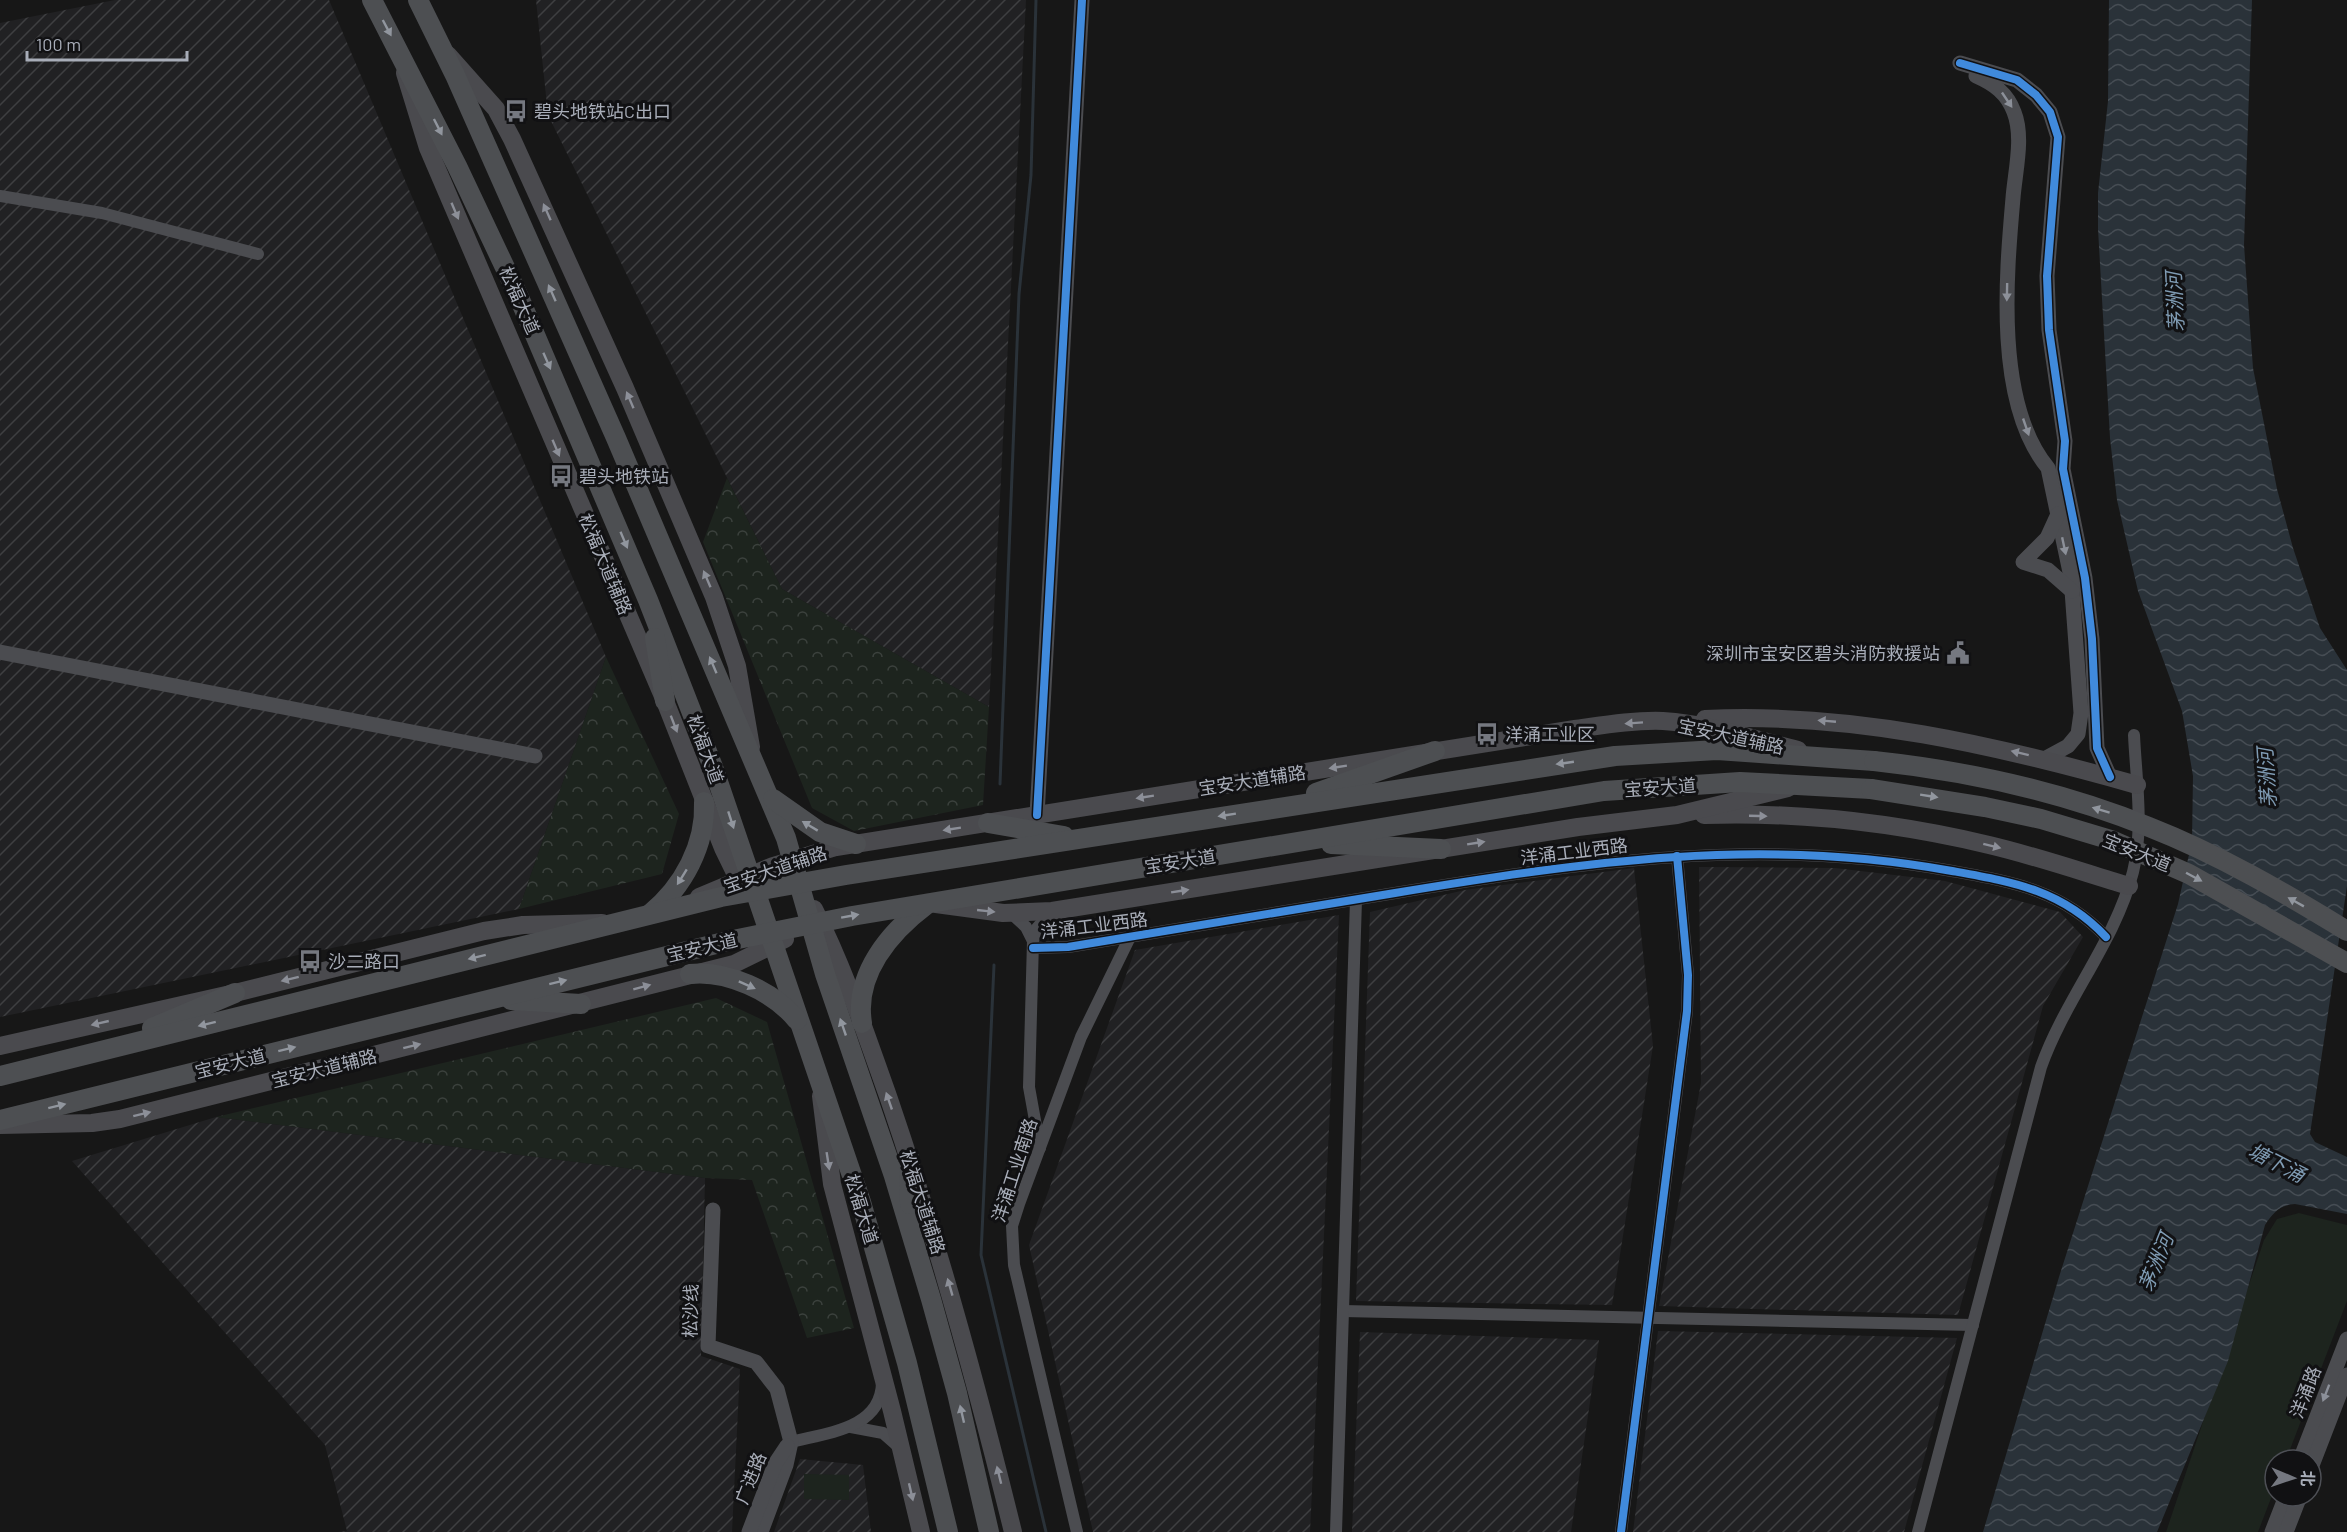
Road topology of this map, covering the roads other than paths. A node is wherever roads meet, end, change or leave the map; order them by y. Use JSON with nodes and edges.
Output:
{"nodes":[{"id":1,"x":372,"y":0,"type":"edge"},
{"id":2,"x":418,"y":0,"type":"edge"},
{"id":3,"x":1082,"y":0,"type":"edge"},
{"id":4,"x":442,"y":49,"type":"junction"},
{"id":5,"x":402,"y":57,"type":"junction"},
{"id":6,"x":0,"y":196,"type":"edge"},
{"id":7,"x":258,"y":254,"type":"dead end"},
{"id":8,"x":2058,"y":514,"type":"junction"},
{"id":9,"x":2072,"y":591,"type":"junction"},
{"id":10,"x":648,"y":600,"type":"junction"},
{"id":11,"x":0,"y":651,"type":"edge"},
{"id":12,"x":665,"y":700,"type":"junction"},
{"id":13,"x":1660,"y":721,"type":"junction"},
{"id":14,"x":2134,"y":735,"type":"dead end"},
{"id":15,"x":1435,"y":751,"type":"junction"},
{"id":16,"x":536,"y":756,"type":"dead end"},
{"id":17,"x":752,"y":757,"type":"junction"},
{"id":18,"x":1836,"y":757,"type":"junction"},
{"id":19,"x":2044,"y":759,"type":"junction"},
{"id":20,"x":2110,"y":777,"type":"junction"},
{"id":21,"x":1814,"y":784,"type":"junction"},
{"id":22,"x":2137,"y":785,"type":"junction"},
{"id":23,"x":769,"y":796,"type":"junction"},
{"id":24,"x":704,"y":802,"type":"junction"},
{"id":25,"x":1268,"y":809,"type":"junction"},
{"id":26,"x":1037,"y":815,"type":"junction"},
{"id":27,"x":1657,"y":818,"type":"junction"},
{"id":28,"x":988,"y":823,"type":"junction"},
{"id":29,"x":1088,"y":837,"type":"junction"},
{"id":30,"x":856,"y":844,"type":"junction"},
{"id":31,"x":1278,"y":845,"type":"junction"},
{"id":32,"x":1441,"y":849,"type":"junction"},
{"id":33,"x":1677,"y":856,"type":"junction"},
{"id":34,"x":793,"y":859,"type":"junction"},
{"id":35,"x":800,"y":882,"type":"junction"},
{"id":36,"x":747,"y":884,"type":"junction"},
{"id":37,"x":2129,"y":886,"type":"junction"},
{"id":38,"x":1356,"y":900,"type":"junction"},
{"id":39,"x":928,"y":903,"type":"junction"},
{"id":40,"x":1052,"y":911,"type":"junction"},
{"id":41,"x":1011,"y":913,"type":"junction"},
{"id":42,"x":649,"y":915,"type":"junction"},
{"id":43,"x":615,"y":923,"type":"junction"},
{"id":44,"x":816,"y":923,"type":"junction"},
{"id":45,"x":2347,"y":931,"type":"edge"},
{"id":46,"x":1130,"y":937,"type":"junction"},
{"id":47,"x":2106,"y":937,"type":"junction"},
{"id":48,"x":771,"y":939,"type":"junction"},
{"id":49,"x":1033,"y":944,"type":"junction"},
{"id":50,"x":2347,"y":963,"type":"edge"},
{"id":51,"x":690,"y":975,"type":"junction"},
{"id":52,"x":235,"y":993,"type":"junction"},
{"id":53,"x":487,"y":999,"type":"junction"},
{"id":54,"x":581,"y":1004,"type":"junction"},
{"id":55,"x":799,"y":1022,"type":"junction"},
{"id":56,"x":862,"y":1023,"type":"junction"},
{"id":57,"x":0,"y":1047,"type":"edge"},
{"id":58,"x":96,"y":1052,"type":"junction"},
{"id":59,"x":0,"y":1076,"type":"edge"},
{"id":60,"x":820,"y":1082,"type":"junction"},
{"id":61,"x":0,"y":1120,"type":"edge"},
{"id":62,"x":0,"y":1125,"type":"edge"},
{"id":63,"x":1040,"y":1148,"type":"junction"},
{"id":64,"x":909,"y":1158,"type":"junction"},
{"id":65,"x":713,"y":1210,"type":"dead end"},
{"id":66,"x":912,"y":1237,"type":"junction"},
{"id":67,"x":1343,"y":1311,"type":"junction"},
{"id":68,"x":1648,"y":1320,"type":"junction"},
{"id":69,"x":1973,"y":1325,"type":"junction"},
{"id":70,"x":2347,"y":1339,"type":"edge"},
{"id":71,"x":882,"y":1372,"type":"junction"},
{"id":72,"x":2347,"y":1375,"type":"edge"},
{"id":73,"x":851,"y":1427,"type":"junction"},
{"id":74,"x":791,"y":1442,"type":"junction"},
{"id":75,"x":2305,"y":1448,"type":"edge"},
{"id":76,"x":2319,"y":1448,"type":"edge"},
{"id":77,"x":901,"y":1450,"type":"junction"},
{"id":78,"x":2281,"y":1508,"type":"edge"},
{"id":79,"x":2295,"y":1508,"type":"edge"},
{"id":80,"x":749,"y":1532,"type":"edge"},
{"id":81,"x":761,"y":1532,"type":"edge"},
{"id":82,"x":921,"y":1532,"type":"edge"},
{"id":83,"x":948,"y":1532,"type":"edge"},
{"id":84,"x":990,"y":1532,"type":"edge"},
{"id":85,"x":1013,"y":1532,"type":"edge"},
{"id":86,"x":1077,"y":1532,"type":"edge"},
{"id":87,"x":1336,"y":1532,"type":"edge"},
{"id":88,"x":1622,"y":1532,"type":"edge"},
{"id":89,"x":1918,"y":1532,"type":"edge"},
{"id":90,"x":2272,"y":1532,"type":"edge"},
{"id":91,"x":2286,"y":1532,"type":"edge"}],
"edges":[{"from":1,"to":5,"type":"main road","name":"松福大道","one_way":true},
{"from":2,"to":4,"type":"main road","name":"松福大道"},
{"from":3,"to":26,"type":"street"},
{"from":17,"to":4,"type":"main road","name":"松福大道","one_way":true},
{"from":17,"to":4,"type":"main road","one_way":true},
{"from":5,"to":10,"type":"main road","name":"松福大道","one_way":true},
{"from":5,"to":12,"type":"main road","name":"松福大道辅路","one_way":true},
{"from":6,"to":7,"type":"street"},
{"from":8,"to":9,"type":"street","one_way":true},
{"from":8,"to":9,"type":"street"},
{"from":20,"to":8,"type":"street","one_way":true},
{"from":9,"to":19,"type":"street"},
{"from":10,"to":12,"type":"main road"},
{"from":10,"to":36,"type":"main road","name":"松福大道","one_way":true},
{"from":11,"to":16,"type":"street"},
{"from":12,"to":24,"type":"main road","name":"松福大道辅路","one_way":true},
{"from":13,"to":15,"type":"main road","name":"宝安大道辅路","one_way":true},
{"from":13,"to":18,"type":"main road","name":"宝安大道辅路"},
{"from":19,"to":13,"type":"main road","one_way":true},
{"from":14,"to":22,"type":"street"},
{"from":15,"to":25,"type":"main road"},
{"from":15,"to":26,"type":"main road","name":"宝安大道辅路","one_way":true},
{"from":17,"to":23,"type":"main road","name":"松福大道"},
{"from":18,"to":25,"type":"main road","name":"宝安大道","one_way":true},
{"from":45,"to":18,"type":"main road","name":"宝安大道","one_way":true,"bridge":true},
{"from":19,"to":20,"type":"main road"},
{"from":20,"to":22,"type":"main road"},
{"from":21,"to":27,"type":"main road"},
{"from":21,"to":31,"type":"main road","name":"宝安大道"},
{"from":21,"to":50,"type":"main road","name":"宝安大道","one_way":true,"bridge":true},
{"from":22,"to":37,"type":"street"},
{"from":30,"to":23,"type":"main road","one_way":true},
{"from":23,"to":34,"type":"main road","name":"松福大道"},
{"from":24,"to":36,"type":"main road","name":"松福大道辅路"},
{"from":24,"to":42,"type":"main road","one_way":true},
{"from":25,"to":29,"type":"main road","name":"宝安大道","one_way":true},
{"from":26,"to":28,"type":"main road","name":"宝安大道辅路"},
{"from":32,"to":27,"type":"main road","one_way":true},
{"from":27,"to":37,"type":"main road","one_way":true},
{"from":28,"to":29,"type":"main road"},
{"from":28,"to":30,"type":"main road","name":"宝安大道辅路","one_way":true},
{"from":29,"to":35,"type":"main road","name":"宝安大道"},
{"from":30,"to":34,"type":"main road","name":"宝安大道辅路"},
{"from":31,"to":32,"type":"main road"},
{"from":31,"to":39,"type":"main road","name":"宝安大道"},
{"from":40,"to":32,"type":"main road","one_way":true},
{"from":33,"to":38,"type":"street","name":"洋涌工业西路"},
{"from":33,"to":47,"type":"street","name":"洋涌工业西路"},
{"from":33,"to":68,"type":"street"},
{"from":34,"to":35,"type":"main road","name":"松福大道"},
{"from":34,"to":36,"type":"main road","name":"宝安大道辅路"},
{"from":35,"to":36,"type":"main road","name":"宝安大道"},
{"from":35,"to":44,"type":"main road","name":"松福大道"},
{"from":36,"to":42,"type":"main road","name":"宝安大道"},
{"from":36,"to":48,"type":"main road","name":"松福大道"},
{"from":37,"to":47,"type":"street"},
{"from":38,"to":46,"type":"street","name":"洋涌工业西路"},
{"from":38,"to":67,"type":"street"},
{"from":39,"to":41,"type":"main road","one_way":true},
{"from":44,"to":39,"type":"main road","name":"宝安大道","one_way":true},
{"from":39,"to":56,"type":"main road"},
{"from":40,"to":41,"type":"main road"},
{"from":40,"to":49,"type":"street"},
{"from":41,"to":49,"type":"street"},
{"from":42,"to":43,"type":"main road","name":"宝安大道"},
{"from":43,"to":52,"type":"main road","one_way":true},
{"from":43,"to":58,"type":"main road","name":"宝安大道","one_way":true},
{"from":44,"to":48,"type":"main road","name":"宝安大道"},
{"from":44,"to":56,"type":"main road","name":"松福大道辅路"},
{"from":66,"to":44,"type":"main road","name":"松福大道","one_way":true},
{"from":46,"to":49,"type":"street","name":"洋涌工业西路"},
{"from":46,"to":63,"type":"street","name":"洋涌工业南路"},
{"from":47,"to":69,"type":"street"},
{"from":48,"to":51,"type":"main road","name":"宝安大道辅路"},
{"from":53,"to":48,"type":"main road","name":"宝安大道","one_way":true},
{"from":48,"to":55,"type":"main road","name":"松福大道"},
{"from":49,"to":63,"type":"street"},
{"from":54,"to":51,"type":"main road","name":"宝安大道辅路","one_way":true},
{"from":51,"to":55,"type":"main road","one_way":true},
{"from":52,"to":57,"type":"main road","one_way":true},
{"from":52,"to":58,"type":"main road"},
{"from":53,"to":54,"type":"main road"},
{"from":61,"to":53,"type":"main road","name":"宝安大道","one_way":true},
{"from":62,"to":54,"type":"main road","name":"宝安大道辅路","one_way":true},
{"from":55,"to":60,"type":"main road","name":"松福大道"},
{"from":64,"to":56,"type":"main road","name":"松福大道辅路","one_way":true},
{"from":58,"to":59,"type":"main road","name":"宝安大道"},
{"from":60,"to":71,"type":"main road","one_way":true},
{"from":60,"to":83,"type":"main road","name":"松福大道"},
{"from":63,"to":86,"type":"street","name":"洋涌工业南路"},
{"from":64,"to":66,"type":"main road"},
{"from":85,"to":64,"type":"main road","name":"松福大道辅路","one_way":true},
{"from":65,"to":74,"type":"street","name":"松沙线"},
{"from":84,"to":66,"type":"main road","name":"松福大道","one_way":true},
{"from":67,"to":68,"type":"street"},
{"from":67,"to":87,"type":"street"},
{"from":68,"to":69,"type":"street"},
{"from":68,"to":88,"type":"street"},
{"from":69,"to":89,"type":"street"},
{"from":70,"to":75,"type":"street","name":"洋涌路","one_way":true},
{"from":71,"to":73,"type":"street"},
{"from":71,"to":77,"type":"main road"},
{"from":72,"to":76,"type":"street","name":"洋涌路"},
{"from":73,"to":74,"type":"street","name":"广进路"},
{"from":73,"to":77,"type":"street"},
{"from":74,"to":80,"type":"street","name":"广进路"},
{"from":74,"to":81,"type":"street","name":"广进路"},
{"from":77,"to":82,"type":"main road","one_way":true},
{"from":78,"to":90,"type":"street"},
{"from":79,"to":91,"type":"street"}]}
